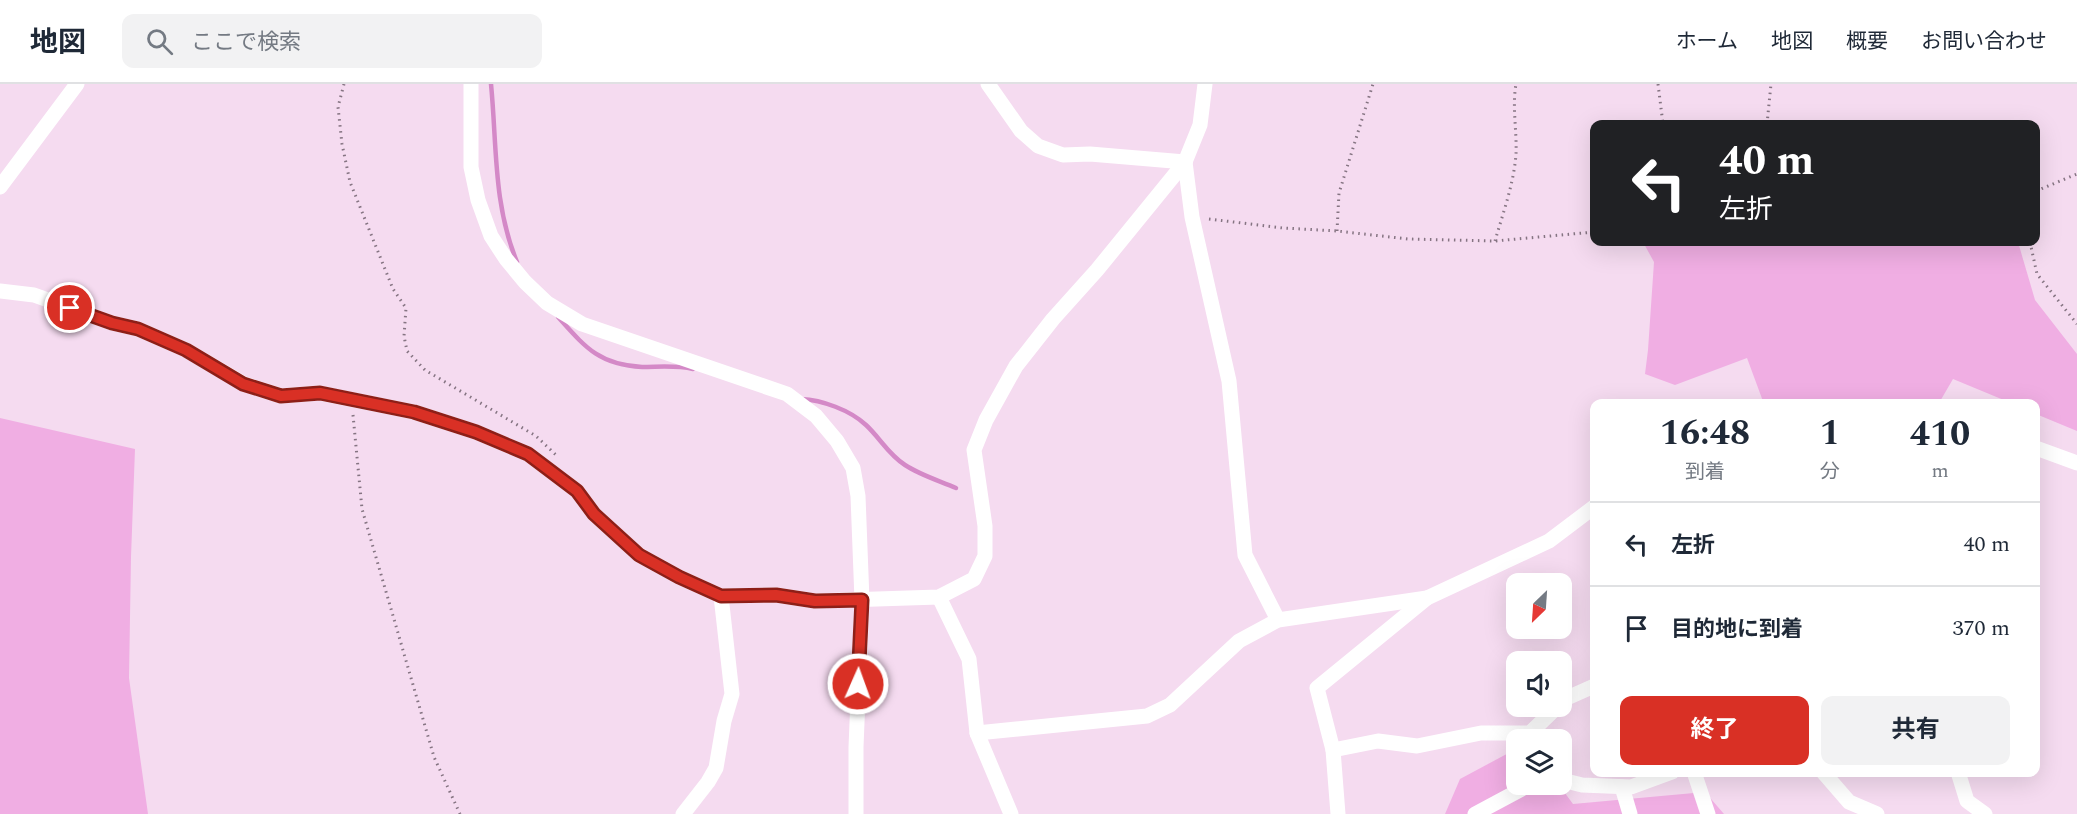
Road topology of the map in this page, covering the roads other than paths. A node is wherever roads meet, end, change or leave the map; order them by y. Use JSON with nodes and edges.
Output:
{"nodes":[{"id":1,"x":77,"y":84,"type":"edge"},
{"id":2,"x":471,"y":84,"type":"edge"},
{"id":3,"x":988,"y":84,"type":"edge"},
{"id":4,"x":1205,"y":84,"type":"edge"},
{"id":5,"x":1185,"y":162,"type":"junction"},
{"id":6,"x":0,"y":188,"type":"edge"},
{"id":7,"x":0,"y":291,"type":"edge"},
{"id":8,"x":2040,"y":449,"type":"edge"},
{"id":9,"x":2077,"y":463,"type":"edge"},
{"id":10,"x":1590,"y":510,"type":"edge"},
{"id":11,"x":721,"y":596,"type":"junction"},
{"id":12,"x":939,"y":597,"type":"junction"},
{"id":13,"x":1428,"y":598,"type":"junction"},
{"id":14,"x":862,"y":600,"type":"junction"},
{"id":15,"x":1278,"y":620,"type":"junction"},
{"id":16,"x":1590,"y":688,"type":"edge"},
{"id":17,"x":1572,"y":696,"type":"edge"},
{"id":18,"x":1547,"y":717,"type":"edge"},
{"id":19,"x":977,"y":733,"type":"junction"},
{"id":20,"x":1333,"y":750,"type":"junction"},
{"id":21,"x":1658,"y":777,"type":"edge"},
{"id":22,"x":1696,"y":777,"type":"edge"},
{"id":23,"x":1827,"y":777,"type":"edge"},
{"id":24,"x":1960,"y":777,"type":"edge"},
{"id":25,"x":1572,"y":782,"type":"edge"},
{"id":26,"x":1623,"y":787,"type":"junction"},
{"id":27,"x":1510,"y":795,"type":"edge"},
{"id":28,"x":683,"y":814,"type":"edge"},
{"id":29,"x":856,"y":814,"type":"edge"},
{"id":30,"x":1011,"y":814,"type":"edge"},
{"id":31,"x":1338,"y":814,"type":"edge"},
{"id":32,"x":1474,"y":814,"type":"edge"},
{"id":33,"x":1630,"y":814,"type":"edge"},
{"id":34,"x":1708,"y":814,"type":"edge"},
{"id":35,"x":1877,"y":814,"type":"edge"},
{"id":36,"x":1985,"y":814,"type":"edge"}],
"edges":[{"from":1,"to":6,"type":"street"},
{"from":2,"to":14,"type":"street"},
{"from":3,"to":5,"type":"street"},
{"from":4,"to":5,"type":"street"},
{"from":5,"to":12,"type":"street"},
{"from":5,"to":15,"type":"street"},
{"from":7,"to":11,"type":"street"},
{"from":8,"to":9,"type":"street"},
{"from":10,"to":13,"type":"street"},
{"from":11,"to":14,"type":"street"},
{"from":11,"to":28,"type":"street"},
{"from":12,"to":14,"type":"street"},
{"from":12,"to":19,"type":"street"},
{"from":13,"to":15,"type":"street"},
{"from":13,"to":20,"type":"street"},
{"from":14,"to":29,"type":"street"},
{"from":15,"to":19,"type":"street"},
{"from":16,"to":17,"type":"street"},
{"from":18,"to":20,"type":"street"},
{"from":19,"to":30,"type":"street"},
{"from":20,"to":31,"type":"street"},
{"from":21,"to":26,"type":"street"},
{"from":22,"to":34,"type":"street"},
{"from":23,"to":35,"type":"street"},
{"from":24,"to":36,"type":"street"},
{"from":25,"to":26,"type":"street"},
{"from":26,"to":33,"type":"street"},
{"from":27,"to":32,"type":"street"}]}
